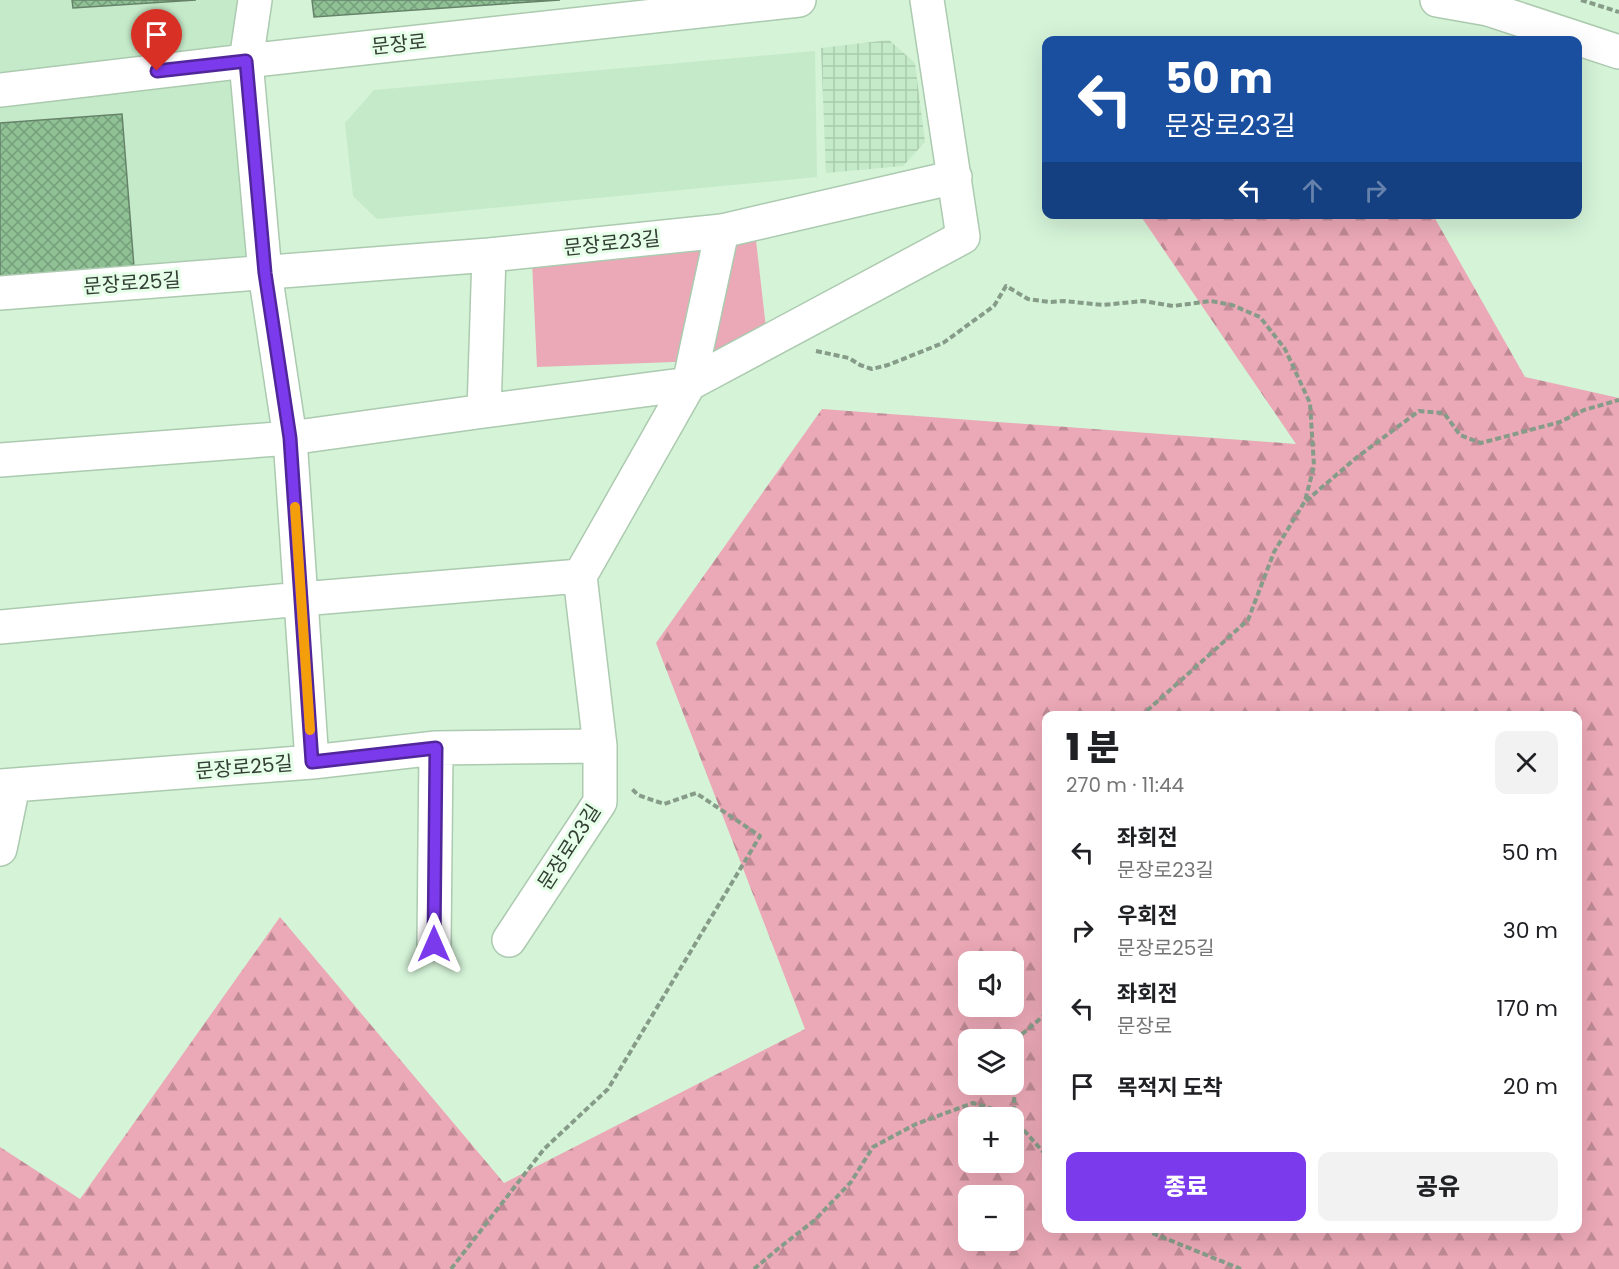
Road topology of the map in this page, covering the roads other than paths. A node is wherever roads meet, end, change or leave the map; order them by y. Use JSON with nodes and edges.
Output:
{"nodes":[{"id":1,"x":255,"y":0,"type":"edge"},
{"id":2,"x":799,"y":0,"type":"edge"},
{"id":3,"x":927,"y":0,"type":"edge"},
{"id":4,"x":1437,"y":0,"type":"edge"},
{"id":5,"x":1570,"y":36,"type":"edge"},
{"id":6,"x":1582,"y":40,"type":"edge"},
{"id":7,"x":1619,"y":52,"type":"edge"},
{"id":8,"x":246,"y":61,"type":"junction"},
{"id":9,"x":0,"y":90,"type":"edge"},
{"id":10,"x":955,"y":177,"type":"junction"},
{"id":11,"x":722,"y":231,"type":"junction"},
{"id":12,"x":489,"y":255,"type":"junction"},
{"id":13,"x":265,"y":273,"type":"junction"},
{"id":14,"x":0,"y":293,"type":"edge"},
{"id":15,"x":689,"y":384,"type":"junction"},
{"id":16,"x":484,"y":411,"type":"junction"},
{"id":17,"x":290,"y":438,"type":"junction"},
{"id":18,"x":0,"y":460,"type":"edge"},
{"id":19,"x":580,"y":576,"type":"junction"},
{"id":20,"x":301,"y":599,"type":"junction"},
{"id":21,"x":0,"y":627,"type":"edge"},
{"id":22,"x":436,"y":748,"type":"junction"},
{"id":23,"x":601,"y":752,"type":"junction"},
{"id":24,"x":312,"y":762,"type":"junction"},
{"id":25,"x":6,"y":786,"type":"edge"},
{"id":26,"x":0,"y":849,"type":"edge"},
{"id":27,"x":509,"y":940,"type":"dead end"},
{"id":28,"x":434,"y":944,"type":"dead end"}],
"edges":[{"from":1,"to":8,"type":"street","name":"문장로25길"},
{"from":2,"to":8,"type":"street","name":"문장로"},
{"from":3,"to":10,"type":"street"},
{"from":4,"to":5,"type":"street"},
{"from":6,"to":7,"type":"street"},
{"from":8,"to":9,"type":"street","name":"문장로"},
{"from":8,"to":13,"type":"street","name":"문장로25길"},
{"from":10,"to":11,"type":"street","name":"문장로23길"},
{"from":10,"to":15,"type":"street"},
{"from":11,"to":12,"type":"street","name":"문장로23길"},
{"from":11,"to":15,"type":"street"},
{"from":12,"to":13,"type":"street","name":"문장로23길"},
{"from":12,"to":16,"type":"street"},
{"from":13,"to":14,"type":"street","name":"문장로25길"},
{"from":13,"to":17,"type":"street","name":"문장로25길"},
{"from":15,"to":16,"type":"street"},
{"from":15,"to":19,"type":"street"},
{"from":16,"to":17,"type":"street"},
{"from":17,"to":18,"type":"street"},
{"from":17,"to":20,"type":"street","name":"문장로25길"},
{"from":19,"to":20,"type":"street"},
{"from":19,"to":23,"type":"street","name":"문장로23길"},
{"from":20,"to":21,"type":"street"},
{"from":20,"to":24,"type":"street","name":"문장로25길"},
{"from":22,"to":23,"type":"street"},
{"from":22,"to":24,"type":"street"},
{"from":22,"to":28,"type":"street"},
{"from":23,"to":27,"type":"street","name":"문장로23길"},
{"from":24,"to":25,"type":"street","name":"문장로25길"},
{"from":25,"to":26,"type":"street","name":"문장로25길"}]}
